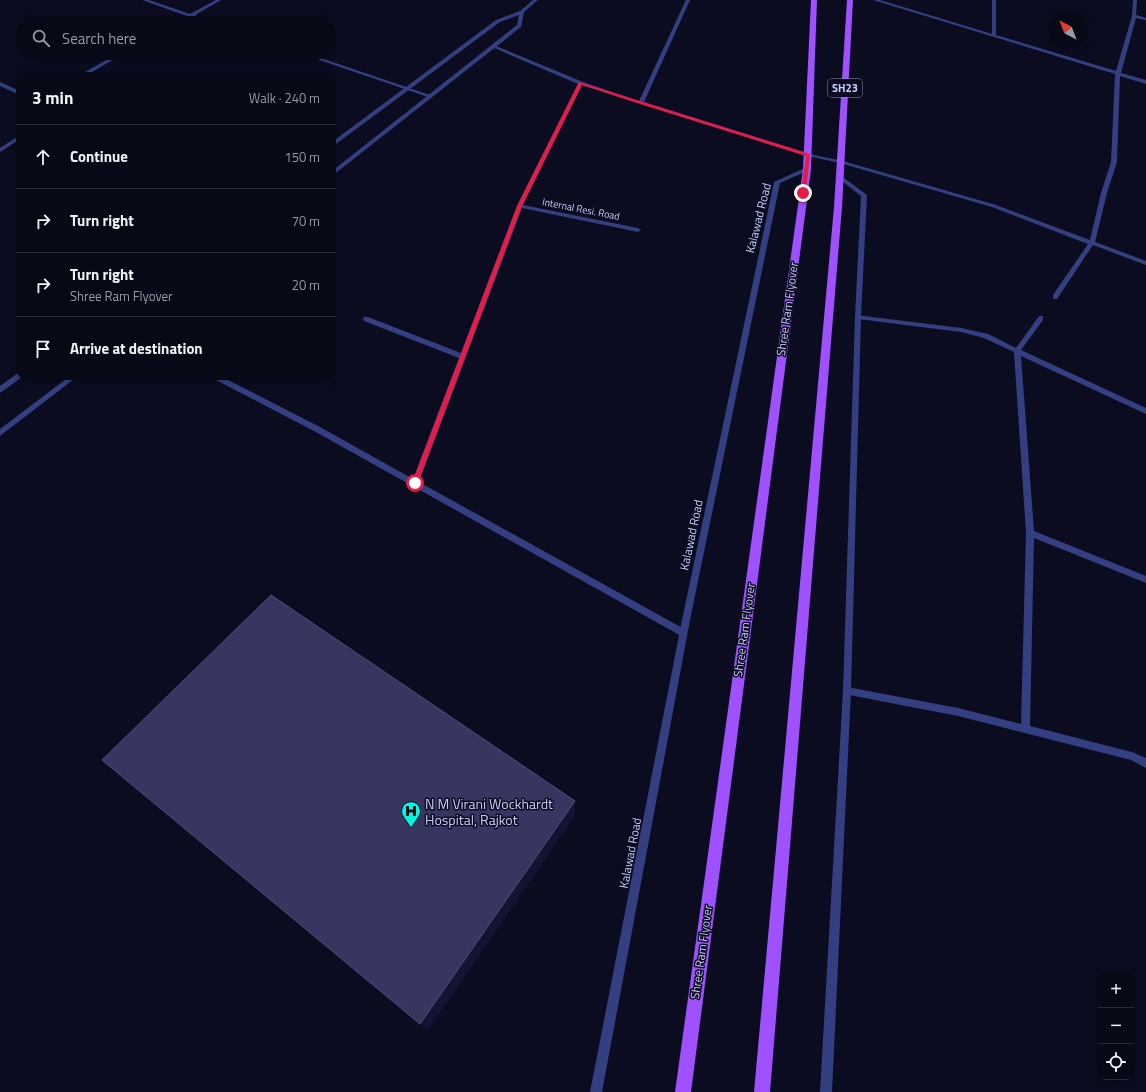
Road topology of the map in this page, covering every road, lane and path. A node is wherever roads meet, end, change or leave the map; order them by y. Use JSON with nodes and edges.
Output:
{"nodes":[{"id":1,"x":144,"y":0,"type":"edge"},
{"id":2,"x":219,"y":0,"type":"edge"},
{"id":3,"x":536,"y":0,"type":"edge"},
{"id":4,"x":688,"y":0,"type":"edge"},
{"id":5,"x":814,"y":0,"type":"edge"},
{"id":6,"x":850,"y":0,"type":"edge"},
{"id":7,"x":875,"y":0,"type":"edge"},
{"id":8,"x":994,"y":0,"type":"edge"},
{"id":9,"x":1135,"y":0,"type":"edge"},
{"id":10,"x":522,"y":12,"type":"junction"},
{"id":11,"x":191,"y":16,"type":"joint"},
{"id":12,"x":1134,"y":16,"type":"junction"},
{"id":13,"x":1146,"y":19,"type":"edge"},
{"id":14,"x":994,"y":36,"type":"junction"},
{"id":15,"x":494,"y":47,"type":"junction"},
{"id":16,"x":110,"y":60,"type":"edge"},
{"id":17,"x":321,"y":60,"type":"edge"},
{"id":18,"x":88,"y":72,"type":"edge"},
{"id":19,"x":1118,"y":72,"type":"junction"},
{"id":20,"x":1146,"y":82,"type":"edge"},
{"id":21,"x":581,"y":83,"type":"junction"},
{"id":22,"x":0,"y":84,"type":"edge"},
{"id":23,"x":408,"y":90,"type":"junction"},
{"id":24,"x":16,"y":91,"type":"edge"},
{"id":25,"x":430,"y":96,"type":"junction"},
{"id":26,"x":641,"y":103,"type":"junction"},
{"id":27,"x":16,"y":140,"type":"edge"},
{"id":28,"x":336,"y":143,"type":"edge"},
{"id":29,"x":0,"y":150,"type":"edge"},
{"id":30,"x":809,"y":155,"type":"junction"},
{"id":31,"x":841,"y":162,"type":"junction"},
{"id":32,"x":807,"y":169,"type":"junction"},
{"id":33,"x":336,"y":171,"type":"edge"},
{"id":34,"x":840,"y":177,"type":"junction"},
{"id":35,"x":520,"y":206,"type":"junction"},
{"id":36,"x":638,"y":230,"type":"dead end"},
{"id":37,"x":1092,"y":243,"type":"junction"},
{"id":38,"x":1146,"y":263,"type":"edge"},
{"id":39,"x":1055,"y":297,"type":"dead end"},
{"id":40,"x":858,"y":317,"type":"junction"},
{"id":41,"x":1041,"y":318,"type":"dead end"},
{"id":42,"x":366,"y":319,"type":"dead end"},
{"id":43,"x":1017,"y":351,"type":"junction"},
{"id":44,"x":463,"y":357,"type":"junction"},
{"id":45,"x":16,"y":378,"type":"edge"},
{"id":46,"x":70,"y":380,"type":"edge"},
{"id":47,"x":222,"y":380,"type":"edge"},
{"id":48,"x":0,"y":390,"type":"edge"},
{"id":49,"x":1146,"y":411,"type":"edge"},
{"id":50,"x":0,"y":433,"type":"edge"},
{"id":51,"x":415,"y":483,"type":"junction"},
{"id":52,"x":1030,"y":533,"type":"junction"},
{"id":53,"x":1146,"y":580,"type":"edge"},
{"id":54,"x":683,"y":632,"type":"junction"},
{"id":55,"x":847,"y":691,"type":"junction"},
{"id":56,"x":1025,"y":729,"type":"junction"},
{"id":57,"x":1146,"y":763,"type":"edge"},
{"id":58,"x":596,"y":1092,"type":"edge"},
{"id":59,"x":683,"y":1092,"type":"edge"},
{"id":60,"x":762,"y":1092,"type":"edge"},
{"id":61,"x":826,"y":1092,"type":"edge"}],
"edges":[{"from":1,"to":11,"type":"street"},
{"from":2,"to":11,"type":"street"},
{"from":3,"to":10,"type":"street"},
{"from":4,"to":26,"type":"street"},
{"from":5,"to":30,"type":"main road","number":"SH23"},
{"from":6,"to":31,"type":"main road","number":"SH23"},
{"from":7,"to":14,"type":"street"},
{"from":8,"to":14,"type":"street"},
{"from":9,"to":12,"type":"street"},
{"from":10,"to":15,"type":"street"},
{"from":10,"to":23,"type":"street"},
{"from":12,"to":13,"type":"street"},
{"from":12,"to":19,"type":"street"},
{"from":14,"to":19,"type":"street"},
{"from":15,"to":21,"type":"street"},
{"from":15,"to":25,"type":"street"},
{"from":16,"to":18,"type":"street"},
{"from":17,"to":23,"type":"street"},
{"from":19,"to":20,"type":"street"},
{"from":19,"to":37,"type":"street"},
{"from":21,"to":26,"type":"street"},
{"from":21,"to":35,"type":"street"},
{"from":22,"to":24,"type":"street"},
{"from":23,"to":25,"type":"street"},
{"from":23,"to":28,"type":"street"},
{"from":25,"to":33,"type":"street"},
{"from":26,"to":30,"type":"street"},
{"from":27,"to":29,"type":"street"},
{"from":30,"to":31,"type":"street"},
{"from":30,"to":32,"type":"main road","number":"SH23"},
{"from":31,"to":34,"type":"main road","number":"SH23"},
{"from":31,"to":37,"type":"street"},
{"from":32,"to":54,"type":"street","name":"Kalawad Road"},
{"from":32,"to":59,"type":"main road","name":"Shree Ram Flyover"},
{"from":34,"to":40,"type":"street"},
{"from":34,"to":60,"type":"main road"},
{"from":35,"to":36,"type":"street","name":"Internal Resi. Road"},
{"from":35,"to":44,"type":"street"},
{"from":37,"to":38,"type":"street"},
{"from":37,"to":39,"type":"street"},
{"from":40,"to":43,"type":"street"},
{"from":40,"to":55,"type":"street"},
{"from":41,"to":43,"type":"street"},
{"from":42,"to":44,"type":"street"},
{"from":43,"to":49,"type":"street"},
{"from":43,"to":52,"type":"street"},
{"from":44,"to":51,"type":"street"},
{"from":45,"to":48,"type":"street"},
{"from":46,"to":50,"type":"street"},
{"from":47,"to":51,"type":"street"},
{"from":51,"to":54,"type":"street"},
{"from":52,"to":53,"type":"street"},
{"from":52,"to":56,"type":"street"},
{"from":54,"to":58,"type":"street","name":"Kalawad Road"},
{"from":55,"to":56,"type":"street"},
{"from":55,"to":61,"type":"street"},
{"from":56,"to":57,"type":"street"}]}
